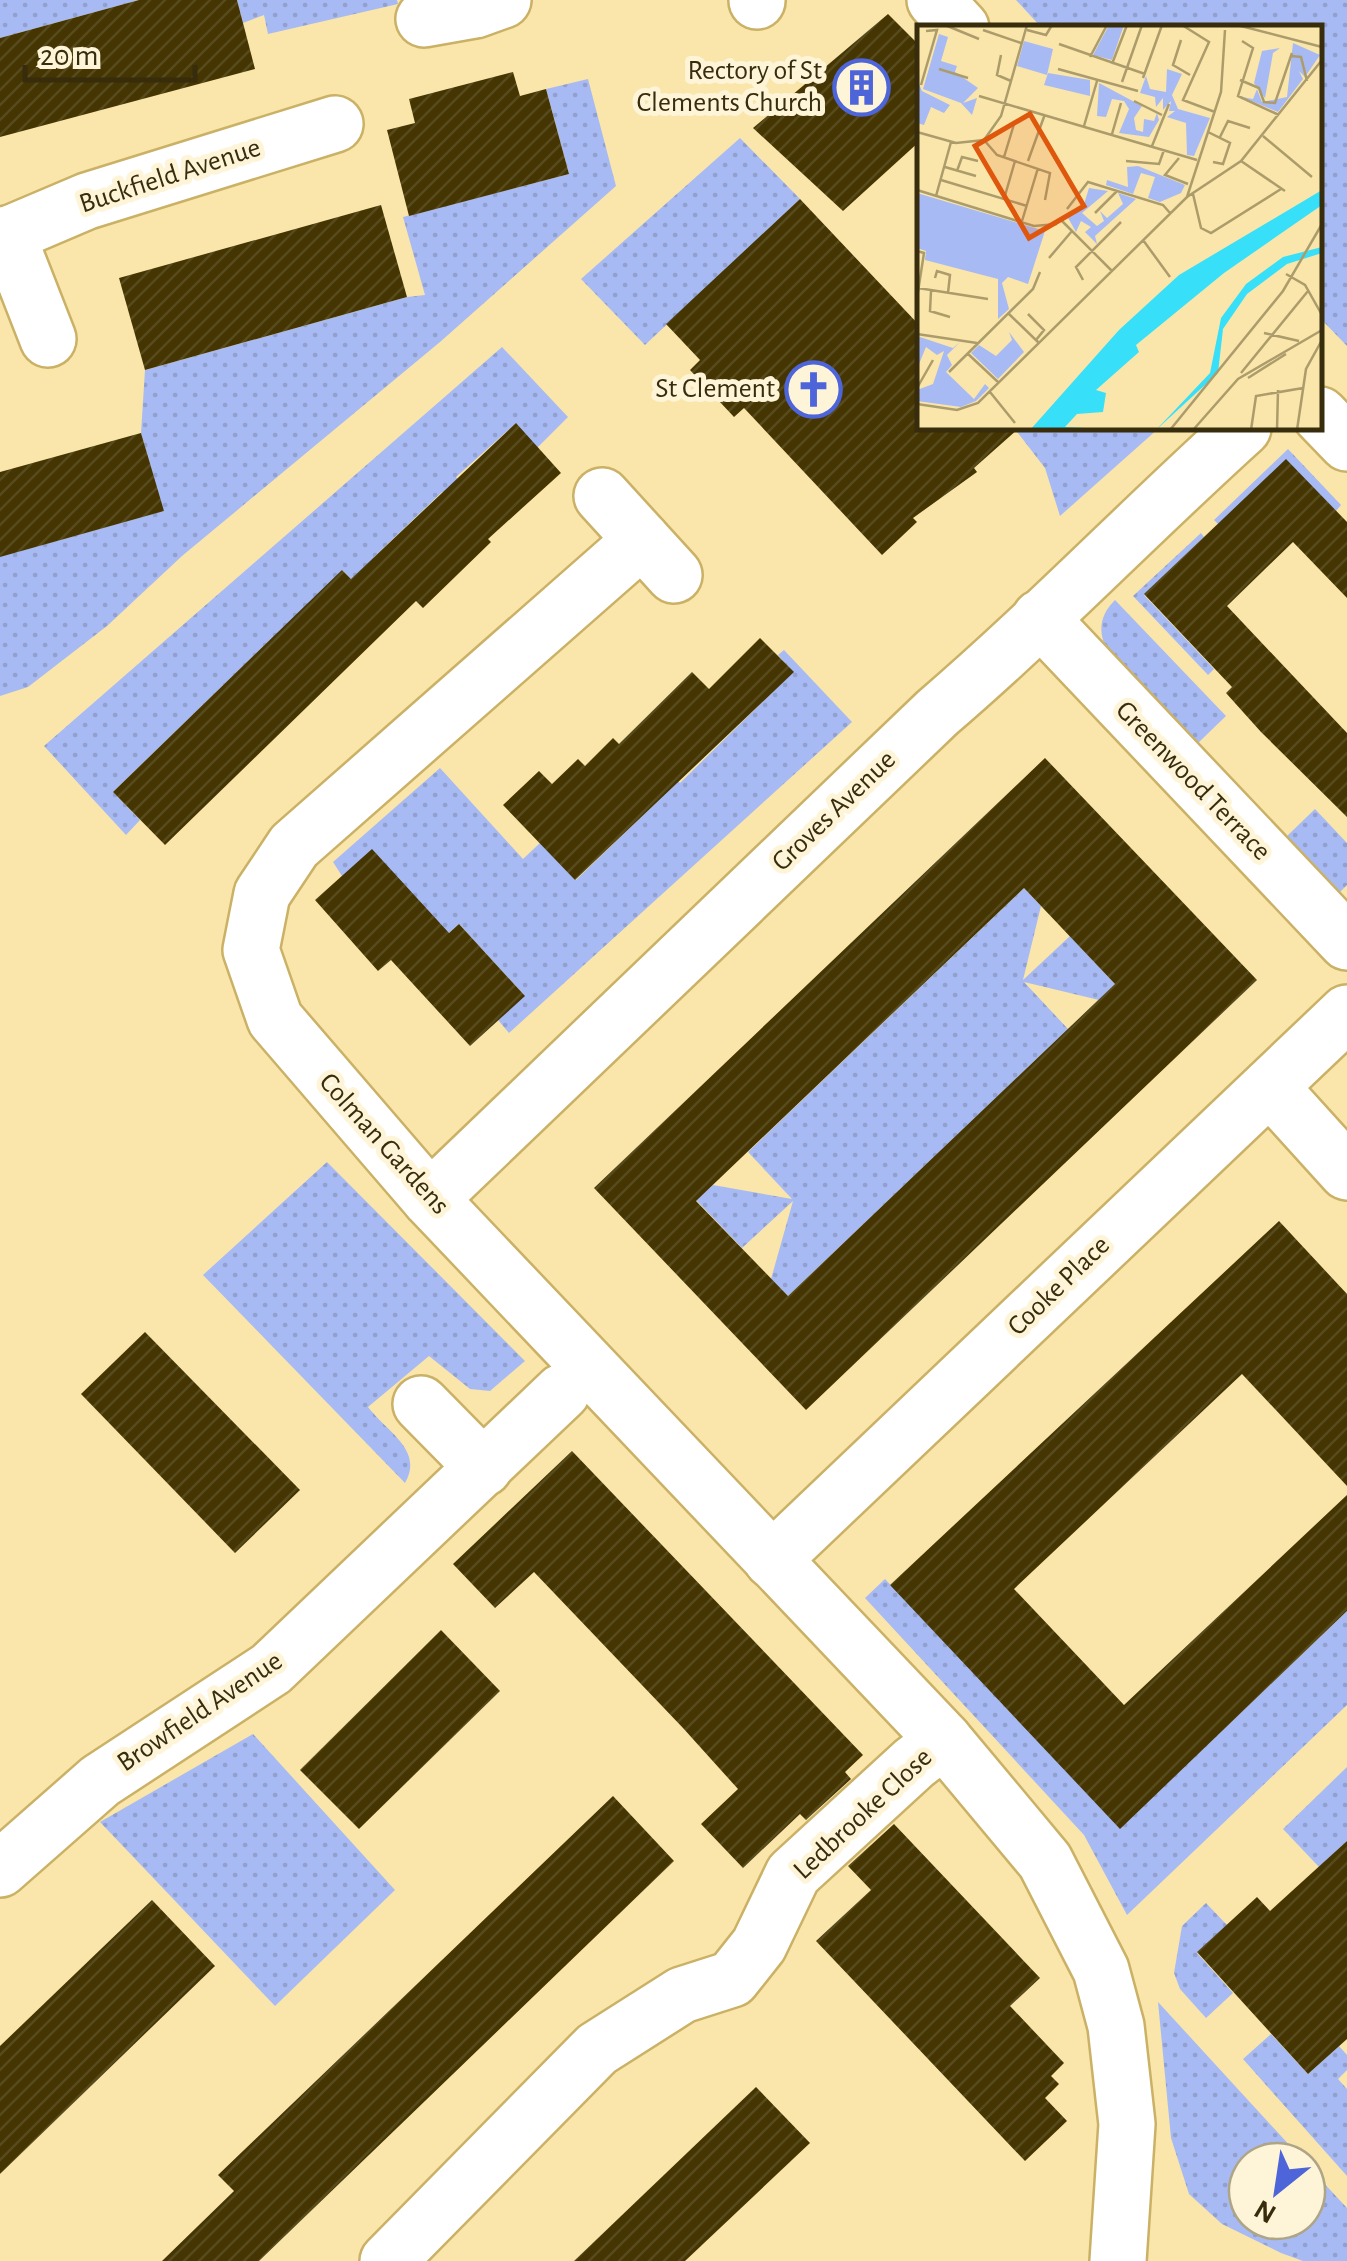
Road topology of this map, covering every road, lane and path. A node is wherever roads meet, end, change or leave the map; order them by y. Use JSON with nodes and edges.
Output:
{"nodes":[{"id":1,"x":503,"y":0,"type":"edge"},
{"id":2,"x":935,"y":0,"type":"edge"},
{"id":3,"x":424,"y":19,"type":"dead end"},
{"id":4,"x":958,"y":25,"type":"edge"},
{"id":5,"x":335,"y":124,"type":"dead end"},
{"id":6,"x":4,"y":236,"type":"edge"},
{"id":7,"x":48,"y":339,"type":"dead end"},
{"id":8,"x":1322,"y":417,"type":"edge"},
{"id":9,"x":1241,"y":430,"type":"edge"},
{"id":10,"x":1347,"y":444,"type":"edge"},
{"id":11,"x":602,"y":496,"type":"dead end"},
{"id":12,"x":1040,"y":618,"type":"junction"},
{"id":13,"x":1347,"y":942,"type":"edge"},
{"id":14,"x":1347,"y":1013,"type":"edge"},
{"id":15,"x":1270,"y":1087,"type":"junction"},
{"id":16,"x":1347,"y":1172,"type":"edge"},
{"id":17,"x":430,"y":1198,"type":"junction"},
{"id":18,"x":552,"y":1402,"type":"dead end"},
{"id":19,"x":421,"y":1404,"type":"dead end"},
{"id":20,"x":484,"y":1468,"type":"junction"},
{"id":21,"x":772,"y":1560,"type":"junction"},
{"id":22,"x":944,"y":1740,"type":"junction"},
{"id":23,"x":0,"y":1869,"type":"edge"},
{"id":24,"x":416,"y":2251,"type":"edge"},
{"id":25,"x":1118,"y":2261,"type":"edge"}],
"edges":[{"from":1,"to":3,"type":"street"},
{"from":2,"to":4,"type":"street"},
{"from":5,"to":6,"type":"street","name":"Buckfield Avenue"},
{"from":6,"to":7,"type":"street","name":"Buckfield Avenue"},
{"from":8,"to":10,"type":"street"},
{"from":9,"to":12,"type":"street","name":"Groves Avenue"},
{"from":11,"to":17,"type":"street","name":"Colman Gardens"},
{"from":12,"to":13,"type":"street","name":"Greenwood Terrace"},
{"from":12,"to":17,"type":"street","name":"Groves Avenue"},
{"from":14,"to":15,"type":"street","name":"Cooke Place"},
{"from":15,"to":16,"type":"street"},
{"from":15,"to":21,"type":"street","name":"Cooke Place"},
{"from":17,"to":21,"type":"street","name":"Colman Gardens"},
{"from":18,"to":20,"type":"street","name":"Browfield Avenue"},
{"from":19,"to":20,"type":"street"},
{"from":20,"to":23,"type":"street","name":"Browfield Avenue"},
{"from":21,"to":22,"type":"street","name":"Colman Gardens"},
{"from":22,"to":24,"type":"street","name":"Ledbrooke Close"},
{"from":22,"to":25,"type":"street","name":"Ledbrooke Close"}]}
